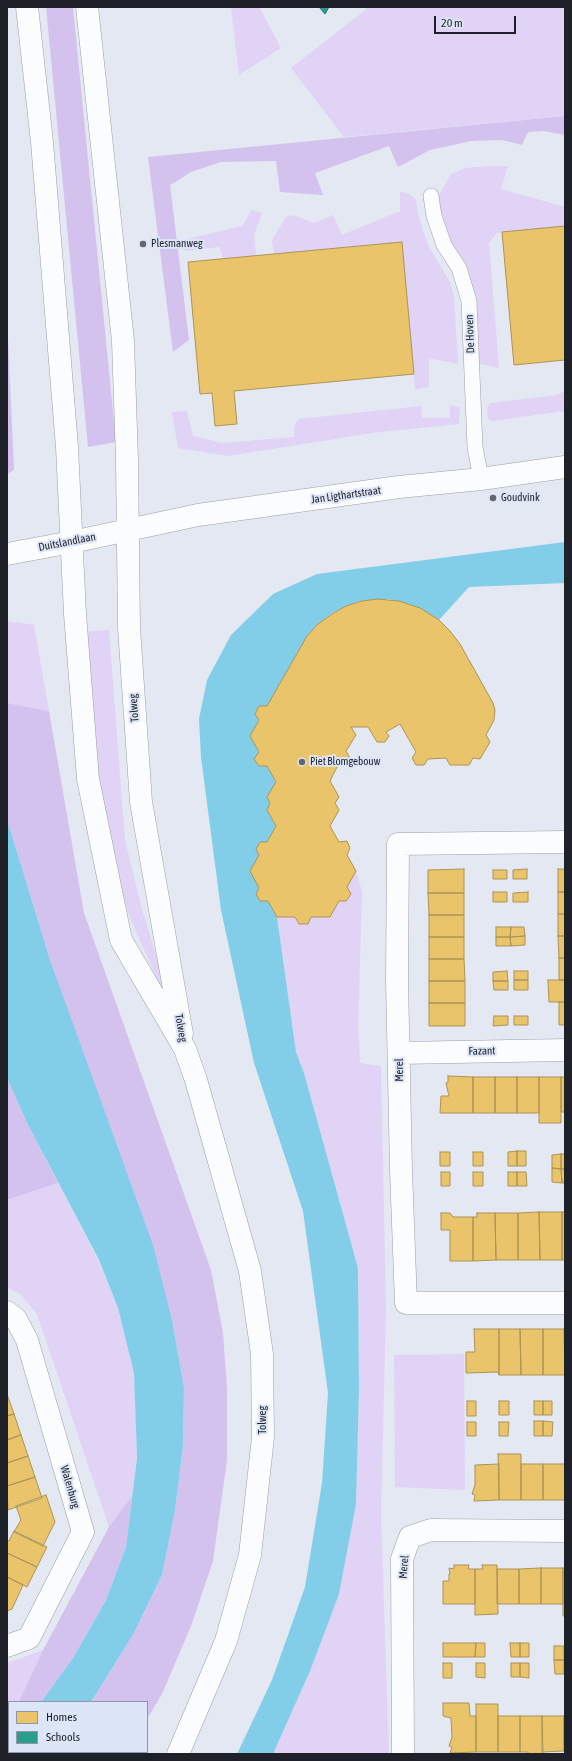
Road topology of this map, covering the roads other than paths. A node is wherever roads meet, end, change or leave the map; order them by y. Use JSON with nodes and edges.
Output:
{"nodes":[{"id":1,"x":27,"y":7,"type":"edge"},
{"id":2,"x":87,"y":7,"type":"edge"},
{"id":3,"x":431,"y":196,"type":"dead end"},
{"id":4,"x":565,"y":466,"type":"edge"},
{"id":5,"x":481,"y":479,"type":"junction"},
{"id":6,"x":128,"y":530,"type":"junction"},
{"id":7,"x":72,"y":542,"type":"junction"},
{"id":8,"x":7,"y":554,"type":"edge"},
{"id":9,"x":565,"y":842,"type":"edge"},
{"id":10,"x":184,"y":1049,"type":"junction"},
{"id":11,"x":565,"y":1050,"type":"edge"},
{"id":12,"x":400,"y":1053,"type":"junction"},
{"id":13,"x":565,"y":1303,"type":"edge"},
{"id":14,"x":7,"y":1312,"type":"edge"},
{"id":15,"x":565,"y":1531,"type":"edge"},
{"id":16,"x":7,"y":1646,"type":"edge"},
{"id":17,"x":178,"y":1754,"type":"edge"},
{"id":18,"x":403,"y":1754,"type":"edge"}],
"edges":[{"from":1,"to":7,"type":"main road"},
{"from":2,"to":6,"type":"main road"},
{"from":3,"to":5,"type":"lane","name":"De Hoven"},
{"from":4,"to":5,"type":"main road","name":"Jan Ligthartstraat"},
{"from":5,"to":6,"type":"main road","name":"Jan Ligthartstraat"},
{"from":6,"to":7,"type":"main road","name":"Duitslandlaan"},
{"from":6,"to":10,"type":"main road","name":"Tolweg"},
{"from":7,"to":8,"type":"main road","name":"Duitslandlaan"},
{"from":7,"to":10,"type":"main road","name":"Tolweg"},
{"from":9,"to":12,"type":"main road","name":"Merel"},
{"from":10,"to":17,"type":"main road","name":"Tolweg"},
{"from":11,"to":12,"type":"main road","name":"Fazant"},
{"from":12,"to":13,"type":"main road","name":"Merel"},
{"from":14,"to":16,"type":"main road","name":"Walenburg"},
{"from":15,"to":18,"type":"main road","name":"Merel"}]}
